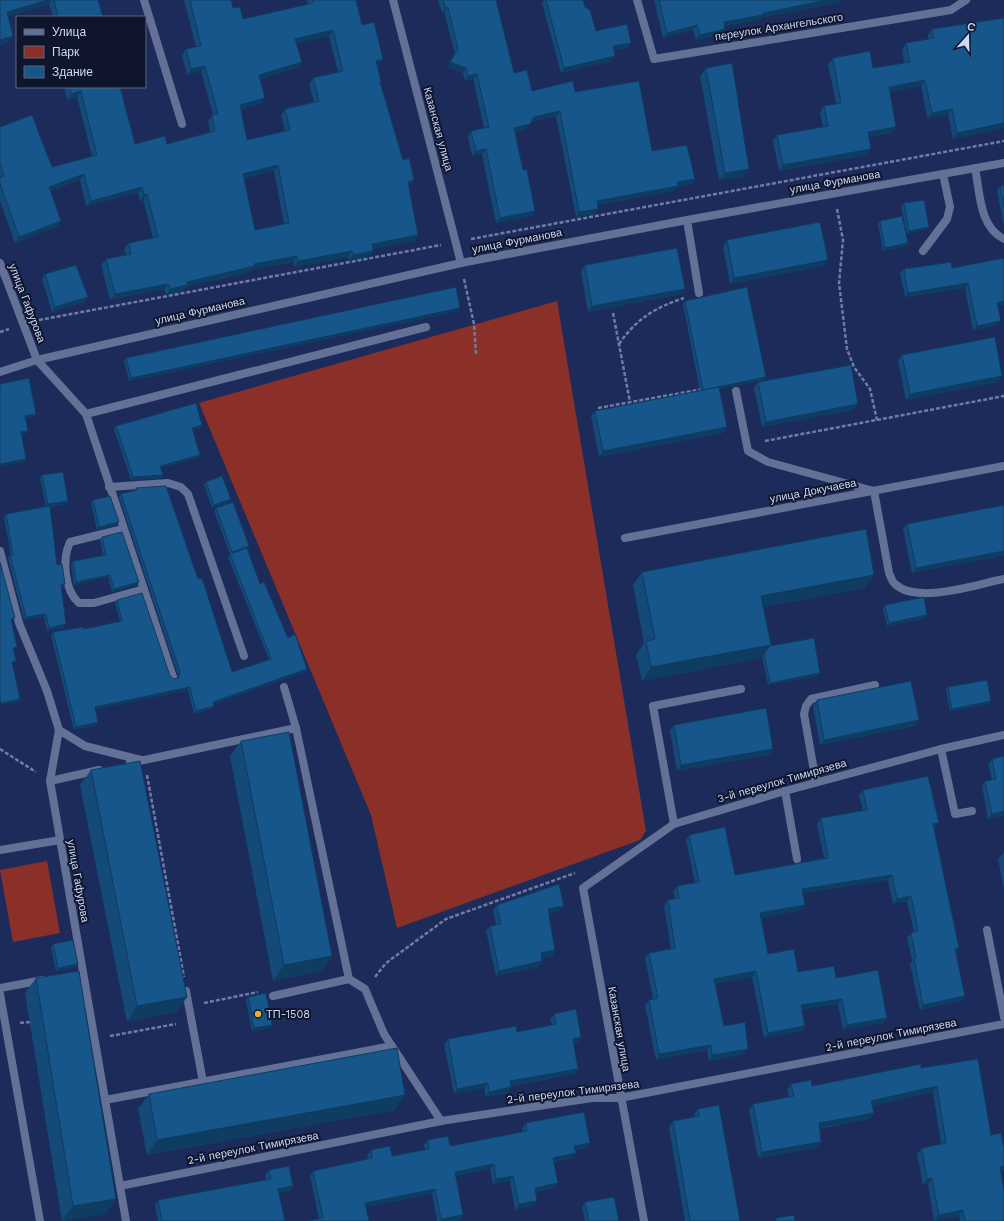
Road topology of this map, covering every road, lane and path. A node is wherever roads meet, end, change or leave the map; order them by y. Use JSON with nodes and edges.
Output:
{"nodes":[{"id":1,"x":144,"y":0,"type":"edge"},
{"id":2,"x":393,"y":0,"type":"edge"},
{"id":3,"x":637,"y":0,"type":"edge"},
{"id":4,"x":966,"y":0,"type":"edge"},
{"id":5,"x":182,"y":124,"type":"dead end"},
{"id":6,"x":1004,"y":141,"type":"edge"},
{"id":7,"x":1004,"y":163,"type":"edge"},
{"id":8,"x":975,"y":168,"type":"junction"},
{"id":9,"x":943,"y":174,"type":"junction"},
{"id":10,"x":834,"y":193,"type":"junction"},
{"id":11,"x":687,"y":220,"type":"junction"},
{"id":12,"x":1004,"y":239,"type":"edge"},
{"id":13,"x":456,"y":242,"type":"junction"},
{"id":14,"x":922,"y":251,"type":"dead end"},
{"id":15,"x":0,"y":263,"type":"edge"},
{"id":16,"x":461,"y":263,"type":"junction"},
{"id":17,"x":699,"y":293,"type":"joint"},
{"id":18,"x":613,"y":313,"type":"edge"},
{"id":19,"x":23,"y":324,"type":"junction"},
{"id":20,"x":426,"y":327,"type":"dead end"},
{"id":21,"x":619,"y":344,"type":"junction"},
{"id":22,"x":476,"y":354,"type":"dead end"},
{"id":23,"x":37,"y":360,"type":"junction"},
{"id":24,"x":0,"y":372,"type":"edge"},
{"id":25,"x":705,"y":388,"type":"edge"},
{"id":26,"x":736,"y":391,"type":"dead end"},
{"id":27,"x":1004,"y":396,"type":"edge"},
{"id":28,"x":630,"y":402,"type":"junction"},
{"id":29,"x":598,"y":408,"type":"dead end"},
{"id":30,"x":86,"y":414,"type":"junction"},
{"id":31,"x":877,"y":420,"type":"junction"},
{"id":32,"x":747,"y":444,"type":"junction"},
{"id":33,"x":1004,"y":466,"type":"edge"},
{"id":34,"x":109,"y":486,"type":"junction"},
{"id":35,"x":874,"y":491,"type":"junction"},
{"id":36,"x":123,"y":529,"type":"junction"},
{"id":37,"x":625,"y":538,"type":"dead end"},
{"id":38,"x":0,"y":551,"type":"edge"},
{"id":39,"x":1004,"y":579,"type":"edge"},
{"id":40,"x":144,"y":589,"type":"junction"},
{"id":41,"x":244,"y":656,"type":"dead end"},
{"id":42,"x":174,"y":677,"type":"edge"},
{"id":43,"x":875,"y":684,"type":"dead end"},
{"id":44,"x":284,"y":687,"type":"dead end"},
{"id":45,"x":741,"y":689,"type":"dead end"},
{"id":46,"x":296,"y":728,"type":"junction"},
{"id":47,"x":58,"y":730,"type":"junction"},
{"id":48,"x":1004,"y":735,"type":"edge"},
{"id":49,"x":0,"y":748,"type":"edge"},
{"id":50,"x":941,"y":749,"type":"junction"},
{"id":51,"x":144,"y":760,"type":"junction"},
{"id":52,"x":122,"y":765,"type":"edge"},
{"id":53,"x":108,"y":768,"type":"edge"},
{"id":54,"x":50,"y":781,"type":"junction"},
{"id":55,"x":816,"y":782,"type":"junction"},
{"id":56,"x":784,"y":791,"type":"junction"},
{"id":57,"x":972,"y":811,"type":"dead end"},
{"id":58,"x":674,"y":824,"type":"junction"},
{"id":59,"x":60,"y":840,"type":"junction"},
{"id":60,"x":0,"y":850,"type":"edge"},
{"id":61,"x":797,"y":859,"type":"dead end"},
{"id":62,"x":579,"y":871,"type":"dead end"},
{"id":63,"x":583,"y":888,"type":"joint"},
{"id":64,"x":987,"y":930,"type":"dead end"},
{"id":65,"x":53,"y":979,"type":"edge"},
{"id":66,"x":349,"y":979,"type":"junction"},
{"id":67,"x":0,"y":988,"type":"edge"},
{"id":68,"x":365,"y":989,"type":"junction"},
{"id":69,"x":186,"y":991,"type":"joint"},
{"id":70,"x":0,"y":994,"type":"edge"},
{"id":71,"x":273,"y":996,"type":"joint"},
{"id":72,"x":189,"y":1006,"type":"junction"},
{"id":73,"x":1004,"y":1017,"type":"edge"},
{"id":74,"x":192,"y":1021,"type":"junction"},
{"id":75,"x":1004,"y":1024,"type":"edge"},
{"id":76,"x":95,"y":1039,"type":"junction"},
{"id":77,"x":392,"y":1046,"type":"junction"},
{"id":78,"x":203,"y":1082,"type":"junction"},
{"id":79,"x":620,"y":1098,"type":"junction"},
{"id":80,"x":105,"y":1100,"type":"junction"},
{"id":81,"x":441,"y":1121,"type":"junction"},
{"id":82,"x":120,"y":1186,"type":"junction"},
{"id":83,"x":40,"y":1221,"type":"edge"},
{"id":84,"x":126,"y":1221,"type":"edge"},
{"id":85,"x":644,"y":1221,"type":"edge"}],
"edges":[{"from":1,"to":5,"type":"street"},
{"from":2,"to":13,"type":"street","name":"Казанская улица"},
{"from":3,"to":4,"type":"street","name":"переулок Архангельского"},
{"from":6,"to":13,"type":"path"},
{"from":7,"to":8,"type":"street","name":"улица Фурманова"},
{"from":8,"to":9,"type":"street","name":"улица Фурманова"},
{"from":8,"to":12,"type":"street"},
{"from":9,"to":10,"type":"street","name":"улица Фурманова"},
{"from":9,"to":14,"type":"street"},
{"from":10,"to":11,"type":"street","name":"улица Фурманова"},
{"from":10,"to":31,"type":"path"},
{"from":11,"to":16,"type":"street","name":"улица Фурманова"},
{"from":11,"to":17,"type":"street"},
{"from":13,"to":16,"type":"street","name":"Казанская улица"},
{"from":13,"to":19,"type":"path"},
{"from":15,"to":19,"type":"street","name":"улица Гафурова"},
{"from":16,"to":22,"type":"path"},
{"from":16,"to":23,"type":"street","name":"улица Фурманова"},
{"from":17,"to":21,"type":"path"},
{"from":18,"to":21,"type":"path"},
{"from":19,"to":23,"type":"street","name":"улица Гафурова"},
{"from":20,"to":30,"type":"street"},
{"from":21,"to":28,"type":"path"},
{"from":23,"to":24,"type":"street","name":"улица Гафурова"},
{"from":23,"to":30,"type":"street"},
{"from":25,"to":28,"type":"path"},
{"from":26,"to":32,"type":"street"},
{"from":27,"to":31,"type":"path"},
{"from":28,"to":29,"type":"path"},
{"from":30,"to":34,"type":"street"},
{"from":31,"to":32,"type":"path"},
{"from":32,"to":35,"type":"street"},
{"from":33,"to":35,"type":"street","name":"улица Докучаева"},
{"from":34,"to":36,"type":"street"},
{"from":34,"to":41,"type":"street"},
{"from":35,"to":37,"type":"street","name":"улица Докучаева"},
{"from":35,"to":39,"type":"street"},
{"from":36,"to":40,"type":"street"},
{"from":36,"to":40,"type":"street"},
{"from":38,"to":47,"type":"street","name":"улица Гафурова"},
{"from":40,"to":42,"type":"street"},
{"from":43,"to":55,"type":"street"},
{"from":44,"to":46,"type":"street"},
{"from":45,"to":58,"type":"street"},
{"from":46,"to":51,"type":"street"},
{"from":46,"to":66,"type":"street"},
{"from":47,"to":51,"type":"street"},
{"from":47,"to":54,"type":"street","name":"улица Гафурова"},
{"from":48,"to":50,"type":"street","name":"3-й переулок Тимирязева"},
{"from":49,"to":54,"type":"path"},
{"from":50,"to":55,"type":"street","name":"3-й переулок Тимирязева"},
{"from":50,"to":57,"type":"street"},
{"from":51,"to":52,"type":"street"},
{"from":51,"to":69,"type":"path"},
{"from":53,"to":54,"type":"street"},
{"from":54,"to":59,"type":"street","name":"улица Гафурова"},
{"from":55,"to":56,"type":"street","name":"3-й переулок Тимирязева"},
{"from":56,"to":58,"type":"street","name":"3-й переулок Тимирязева"},
{"from":56,"to":61,"type":"street"},
{"from":58,"to":63,"type":"street","name":"3-й переулок Тимирязева"},
{"from":59,"to":60,"type":"street"},
{"from":59,"to":76,"type":"street","name":"улица Гафурова"},
{"from":62,"to":68,"type":"path"},
{"from":63,"to":79,"type":"street","name":"Казанская улица"},
{"from":64,"to":73,"type":"street"},
{"from":65,"to":67,"type":"street"},
{"from":66,"to":68,"type":"street"},
{"from":66,"to":71,"type":"street"},
{"from":68,"to":77,"type":"street"},
{"from":69,"to":72,"type":"street"},
{"from":70,"to":83,"type":"street"},
{"from":71,"to":72,"type":"path"},
{"from":72,"to":74,"type":"street"},
{"from":74,"to":76,"type":"path"},
{"from":74,"to":78,"type":"street"},
{"from":75,"to":79,"type":"street","name":"2-й переулок Тимирязева"},
{"from":76,"to":80,"type":"street","name":"улица Гафурова"},
{"from":77,"to":78,"type":"street"},
{"from":77,"to":81,"type":"street"},
{"from":78,"to":80,"type":"street"},
{"from":79,"to":81,"type":"street","name":"2-й переулок Тимирязева"},
{"from":79,"to":85,"type":"street","name":"Казанская улица"},
{"from":80,"to":82,"type":"street","name":"улица Гафурова"},
{"from":81,"to":82,"type":"street","name":"2-й переулок Тимирязева"},
{"from":82,"to":84,"type":"street","name":"улица Гафурова"}]}
